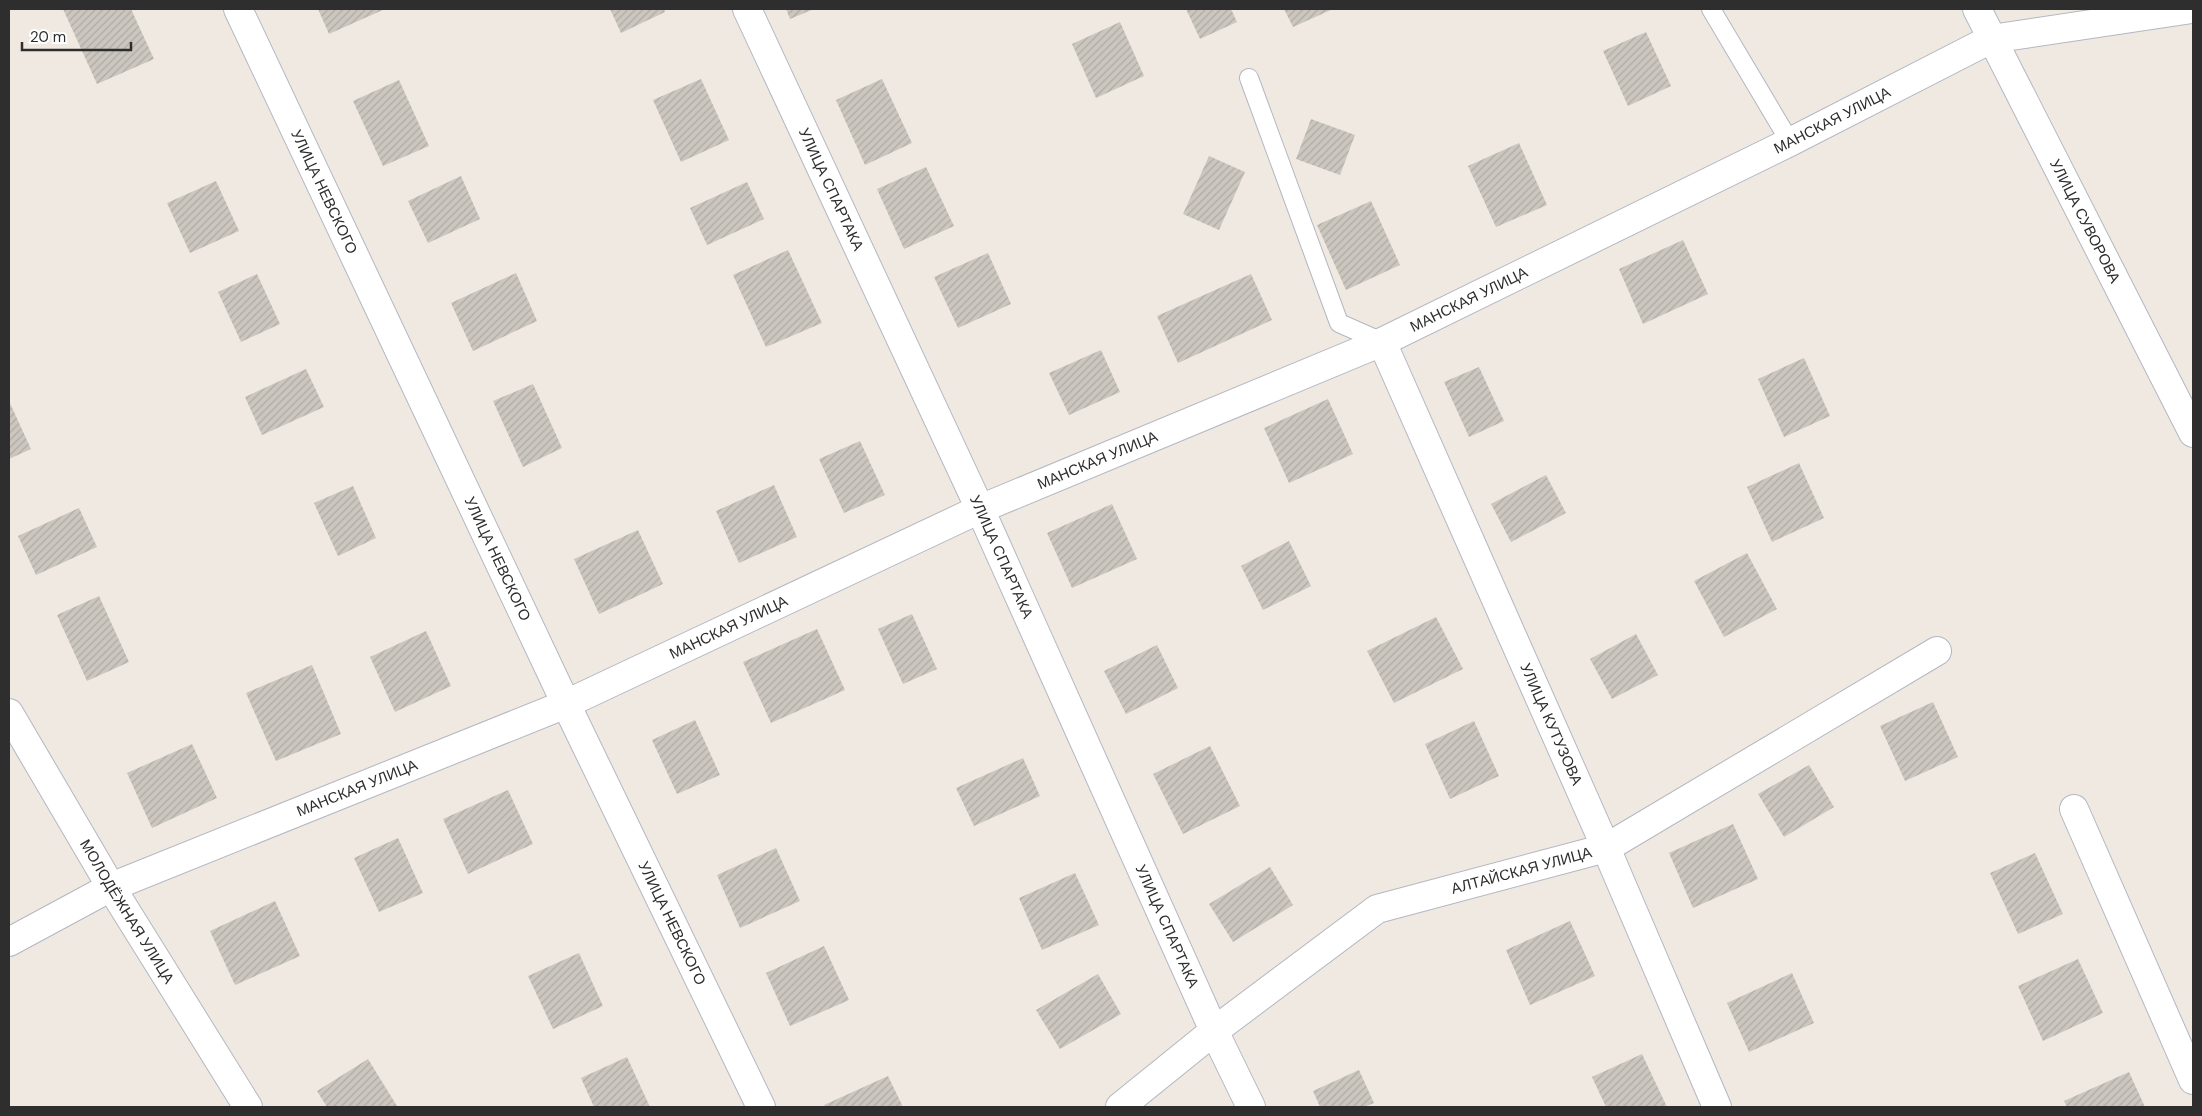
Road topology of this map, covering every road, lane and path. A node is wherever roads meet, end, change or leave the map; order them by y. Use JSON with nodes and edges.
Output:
{"nodes":[{"id":1,"x":238,"y":9,"type":"edge"},
{"id":2,"x":748,"y":9,"type":"edge"},
{"id":3,"x":1711,"y":9,"type":"edge"},
{"id":4,"x":1977,"y":9,"type":"edge"},
{"id":5,"x":2192,"y":9,"type":"edge"},
{"id":6,"x":1991,"y":39,"type":"junction"},
{"id":7,"x":1250,"y":78,"type":"dead end"},
{"id":8,"x":1790,"y":142,"type":"junction"},
{"id":9,"x":1382,"y":342,"type":"junction"},
{"id":10,"x":2193,"y":433,"type":"edge"},
{"id":11,"x":980,"y":509,"type":"junction"},
{"id":12,"x":1937,"y":651,"type":"dead end"},
{"id":13,"x":566,"y":704,"type":"junction"},
{"id":14,"x":9,"y":714,"type":"edge"},
{"id":15,"x":2074,"y":809,"type":"dead end"},
{"id":16,"x":1606,"y":848,"type":"junction"},
{"id":17,"x":111,"y":887,"type":"junction"},
{"id":18,"x":9,"y":942,"type":"edge"},
{"id":19,"x":1214,"y":1031,"type":"junction"},
{"id":20,"x":2193,"y":1080,"type":"edge"},
{"id":21,"x":248,"y":1107,"type":"edge"},
{"id":22,"x":761,"y":1107,"type":"edge"},
{"id":23,"x":1120,"y":1107,"type":"edge"},
{"id":24,"x":1251,"y":1107,"type":"edge"},
{"id":25,"x":1717,"y":1107,"type":"edge"}],
"edges":[{"from":1,"to":13,"type":"street","name":"УЛИЦА НЕВСКОГО"},
{"from":2,"to":11,"type":"street","name":"УЛИЦА СПАРТАКА"},
{"from":3,"to":8,"type":"lane"},
{"from":4,"to":6,"type":"street","name":"УЛИЦА СУВОРОВА"},
{"from":5,"to":6,"type":"street","name":"МАНСКАЯ УЛИЦА"},
{"from":6,"to":8,"type":"street","name":"МАНСКАЯ УЛИЦА"},
{"from":6,"to":10,"type":"street","name":"УЛИЦА СУВОРОВА"},
{"from":7,"to":9,"type":"lane"},
{"from":8,"to":9,"type":"street","name":"МАНСКАЯ УЛИЦА"},
{"from":9,"to":11,"type":"street","name":"МАНСКАЯ УЛИЦА"},
{"from":9,"to":16,"type":"street","name":"УЛИЦА КУТУЗОВА"},
{"from":11,"to":13,"type":"street","name":"МАНСКАЯ УЛИЦА"},
{"from":11,"to":19,"type":"street","name":"УЛИЦА СПАРТАКА"},
{"from":12,"to":16,"type":"street","name":"АЛТАЙСКАЯ УЛИЦА"},
{"from":13,"to":17,"type":"street","name":"МАНСКАЯ УЛИЦА"},
{"from":13,"to":22,"type":"street","name":"УЛИЦА НЕВСКОГО"},
{"from":14,"to":17,"type":"street","name":"МОЛОДЁЖНАЯ УЛИЦА"},
{"from":15,"to":20,"type":"street"},
{"from":16,"to":19,"type":"street","name":"АЛТАЙСКАЯ УЛИЦА"},
{"from":16,"to":25,"type":"street","name":"УЛИЦА КУТУЗОВА"},
{"from":17,"to":18,"type":"street","name":"МАНСКАЯ УЛИЦА"},
{"from":17,"to":21,"type":"street","name":"МОЛОДЁЖНАЯ УЛИЦА"},
{"from":19,"to":23,"type":"street","name":"АЛТАЙСКАЯ УЛИЦА"},
{"from":19,"to":24,"type":"street","name":"УЛИЦА СПАРТАКА"}]}
